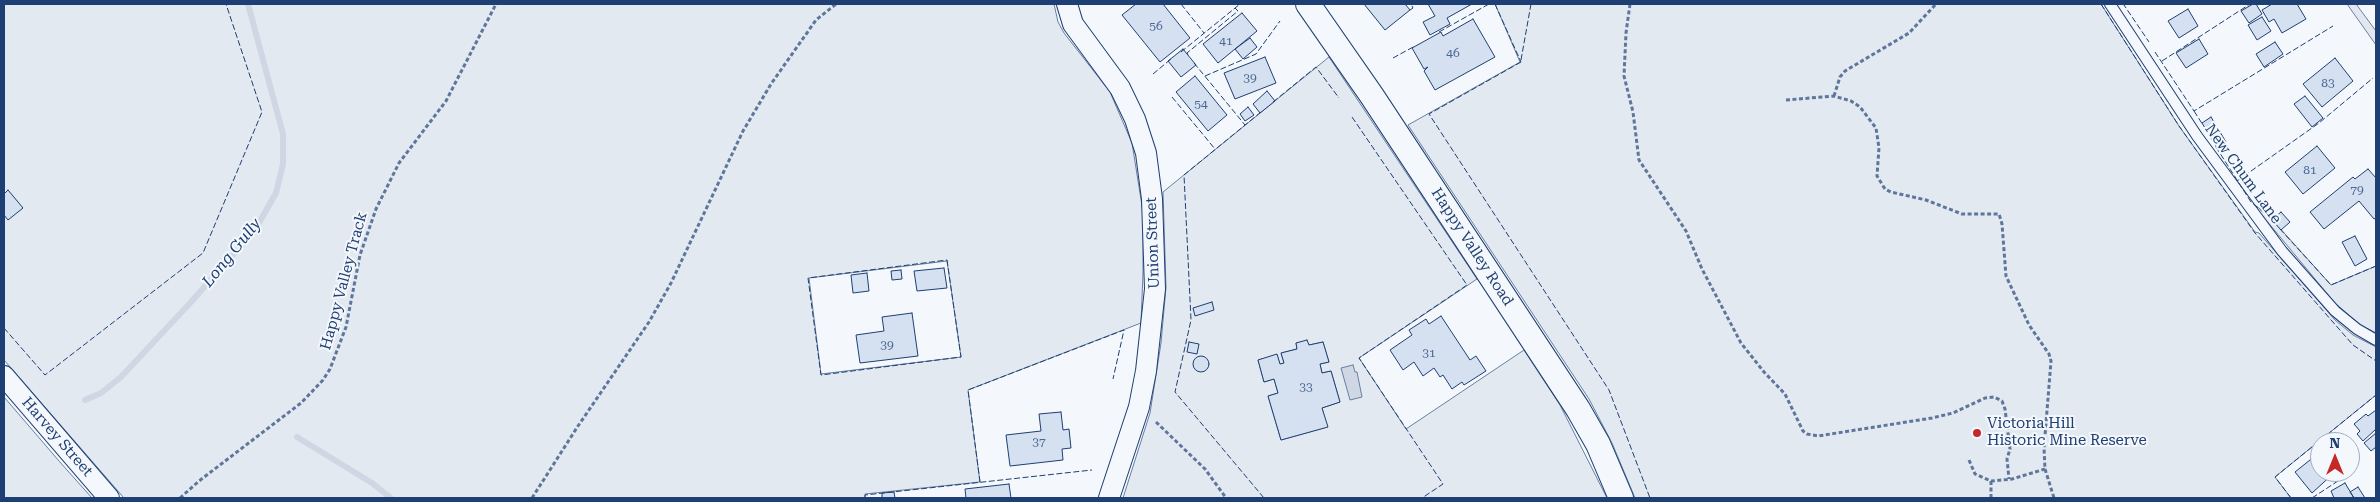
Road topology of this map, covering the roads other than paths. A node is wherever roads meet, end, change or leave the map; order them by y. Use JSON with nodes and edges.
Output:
{"nodes":[{"id":1,"x":1067,"y":4,"type":"edge"},
{"id":2,"x":1308,"y":4,"type":"edge"},
{"id":3,"x":2110,"y":4,"type":"edge"},
{"id":4,"x":2376,"y":340,"type":"edge"},
{"id":5,"x":4,"y":376,"type":"edge"},
{"id":6,"x":109,"y":498,"type":"edge"},
{"id":7,"x":1109,"y":498,"type":"edge"},
{"id":8,"x":1621,"y":498,"type":"edge"}],
"edges":[{"from":1,"to":7,"type":"street","name":"Union Street"},
{"from":2,"to":8,"type":"street","name":"Happy Valley Road"},
{"from":3,"to":4,"type":"lane","name":"New Chum Lane"},
{"from":5,"to":6,"type":"street","name":"Harvey Street"}]}
